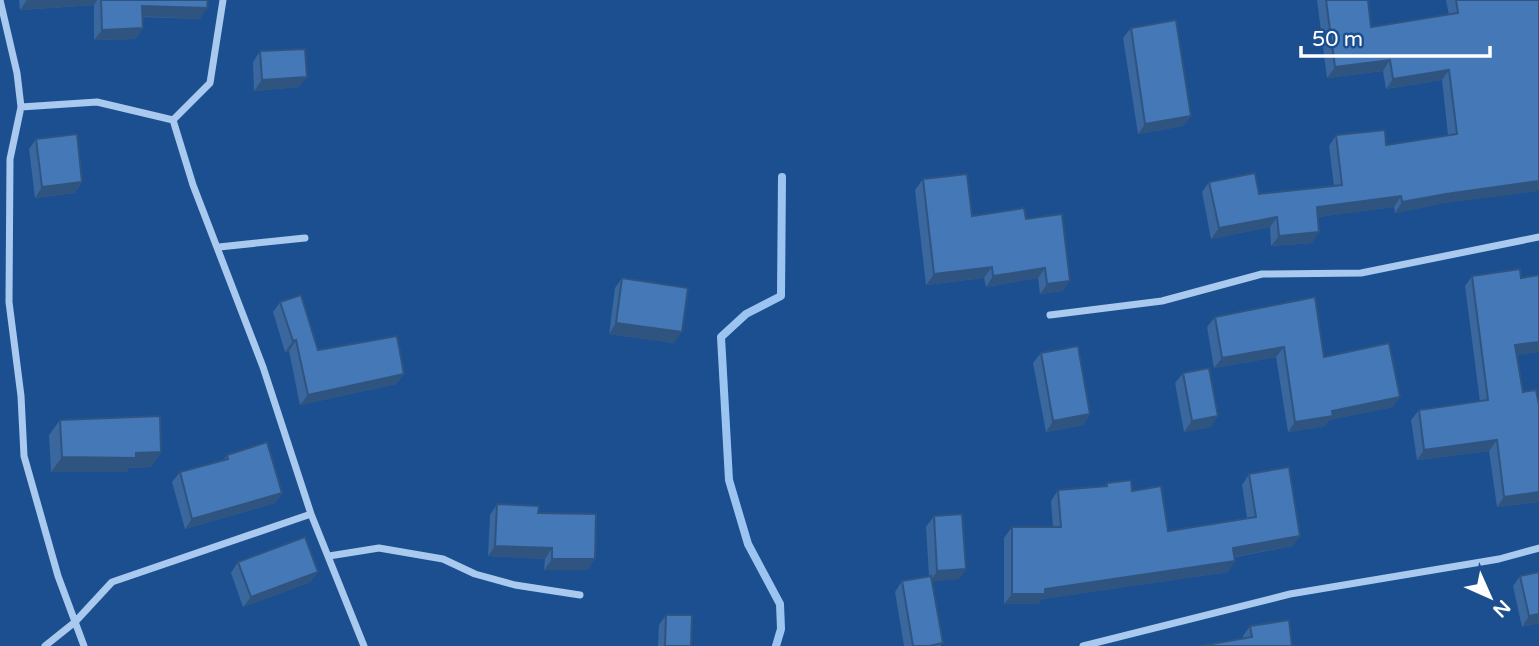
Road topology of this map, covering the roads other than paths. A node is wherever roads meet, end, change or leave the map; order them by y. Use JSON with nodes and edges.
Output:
{"nodes":[{"id":1,"x":0,"y":0,"type":"edge"},
{"id":2,"x":223,"y":0,"type":"edge"},
{"id":3,"x":21,"y":107,"type":"junction"},
{"id":4,"x":173,"y":120,"type":"junction"},
{"id":5,"x":1539,"y":237,"type":"edge"},
{"id":6,"x":305,"y":238,"type":"dead end"},
{"id":7,"x":219,"y":247,"type":"junction"},
{"id":8,"x":1050,"y":316,"type":"dead end"},
{"id":9,"x":311,"y":514,"type":"junction"},
{"id":10,"x":1539,"y":548,"type":"edge"},
{"id":11,"x":329,"y":556,"type":"junction"},
{"id":12,"x":580,"y":595,"type":"dead end"},
{"id":13,"x":75,"y":622,"type":"junction"},
{"id":14,"x":45,"y":646,"type":"edge"},
{"id":15,"x":84,"y":646,"type":"edge"},
{"id":16,"x":364,"y":646,"type":"edge"},
{"id":17,"x":1083,"y":646,"type":"edge"}],
"edges":[{"from":1,"to":3,"type":"street"},
{"from":2,"to":4,"type":"street"},
{"from":3,"to":4,"type":"street"},
{"from":3,"to":13,"type":"street"},
{"from":4,"to":7,"type":"street"},
{"from":5,"to":8,"type":"street"},
{"from":6,"to":7,"type":"street"},
{"from":7,"to":9,"type":"street"},
{"from":9,"to":11,"type":"street"},
{"from":9,"to":13,"type":"street"},
{"from":10,"to":17,"type":"street"},
{"from":11,"to":12,"type":"street"},
{"from":11,"to":16,"type":"street"},
{"from":13,"to":14,"type":"street"},
{"from":13,"to":15,"type":"street"}]}
